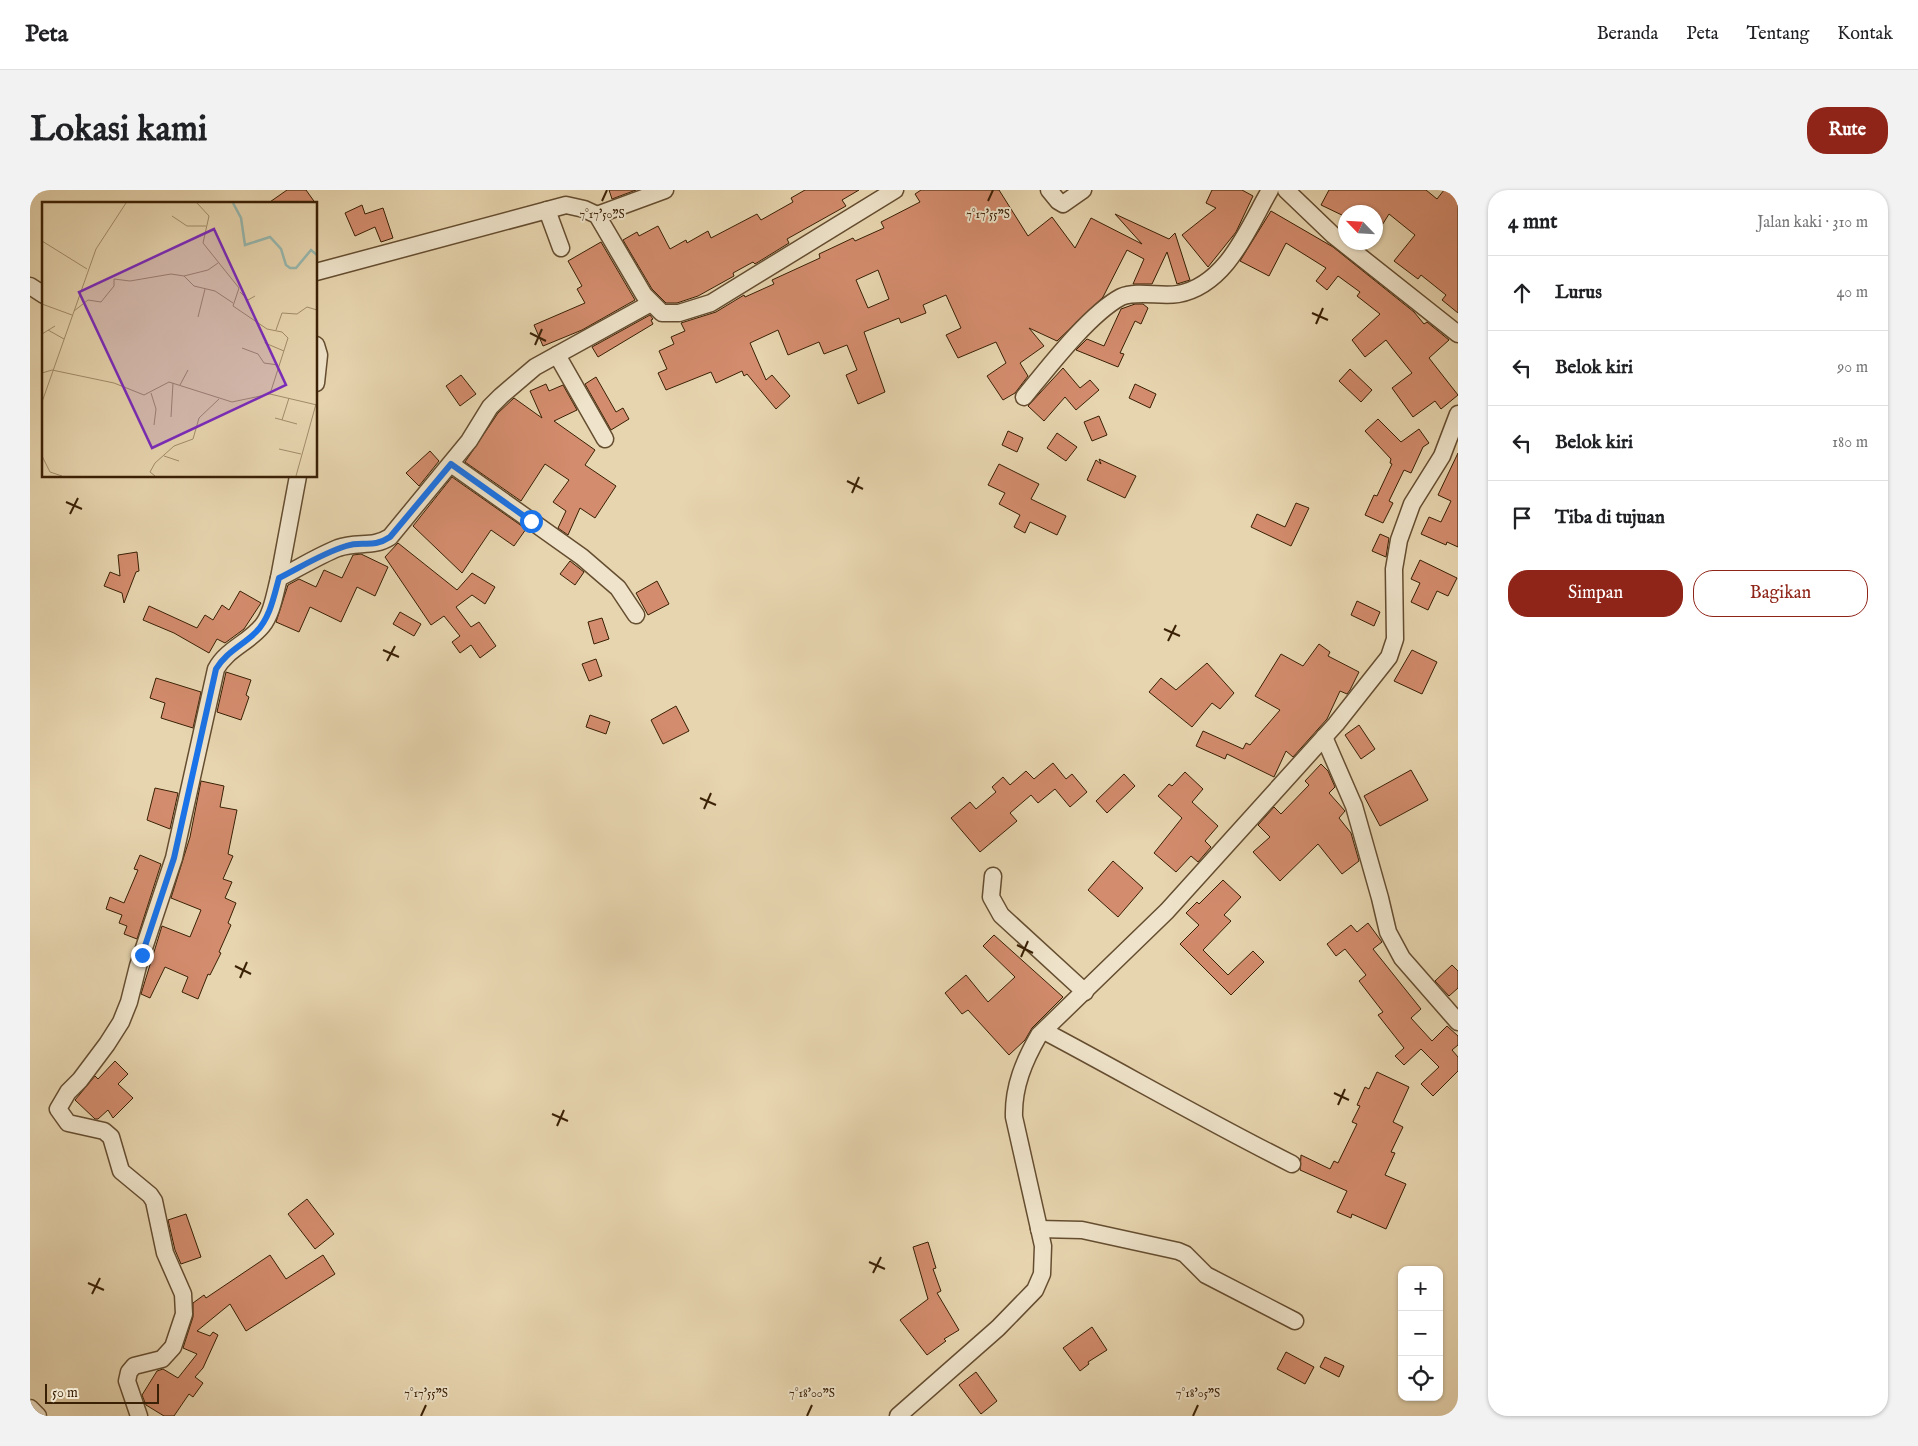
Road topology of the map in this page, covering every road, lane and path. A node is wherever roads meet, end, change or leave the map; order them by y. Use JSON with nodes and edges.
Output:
{"nodes":[{"id":1,"x":665,"y":190,"type":"edge"},
{"id":2,"x":895,"y":190,"type":"edge"},
{"id":3,"x":1049,"y":190,"type":"edge"},
{"id":4,"x":1083,"y":190,"type":"edge"},
{"id":5,"x":1270,"y":190,"type":"edge"},
{"id":6,"x":1286,"y":190,"type":"edge"},
{"id":7,"x":597,"y":215,"type":"junction"},
{"id":8,"x":549,"y":216,"type":"junction"},
{"id":9,"x":561,"y":248,"type":"dead end"},
{"id":10,"x":318,"y":272,"type":"edge"},
{"id":11,"x":30,"y":286,"type":"edge"},
{"id":12,"x":42,"y":294,"type":"edge"},
{"id":13,"x":651,"y":303,"type":"junction"},
{"id":14,"x":1458,"y":334,"type":"edge"},
{"id":15,"x":318,"y":352,"type":"edge"},
{"id":16,"x":557,"y":355,"type":"junction"},
{"id":17,"x":318,"y":364,"type":"edge"},
{"id":18,"x":1024,"y":397,"type":"dead end"},
{"id":19,"x":1458,"y":414,"type":"edge"},
{"id":20,"x":605,"y":439,"type":"dead end"},
{"id":21,"x":451,"y":464,"type":"junction"},
{"id":22,"x":298,"y":478,"type":"edge"},
{"id":23,"x":279,"y":578,"type":"junction"},
{"id":24,"x":636,"y":615,"type":"dead end"},
{"id":25,"x":1324,"y":737,"type":"junction"},
{"id":26,"x":993,"y":876,"type":"dead end"},
{"id":27,"x":1085,"y":992,"type":"junction"},
{"id":28,"x":1458,"y":1022,"type":"edge"},
{"id":29,"x":1044,"y":1031,"type":"junction"},
{"id":30,"x":1292,"y":1164,"type":"dead end"},
{"id":31,"x":1039,"y":1230,"type":"junction"},
{"id":32,"x":1295,"y":1321,"type":"dead end"},
{"id":33,"x":30,"y":1408,"type":"edge"},
{"id":34,"x":38,"y":1416,"type":"edge"},
{"id":35,"x":139,"y":1416,"type":"edge"},
{"id":36,"x":898,"y":1416,"type":"edge"}],
"edges":[{"from":1,"to":7,"type":"street"},
{"from":2,"to":13,"type":"street"},
{"from":3,"to":4,"type":"street"},
{"from":5,"to":18,"type":"street"},
{"from":6,"to":14,"type":"street"},
{"from":7,"to":8,"type":"street"},
{"from":7,"to":13,"type":"street"},
{"from":8,"to":9,"type":"street"},
{"from":8,"to":10,"type":"street"},
{"from":11,"to":12,"type":"street"},
{"from":13,"to":16,"type":"street"},
{"from":15,"to":17,"type":"street"},
{"from":16,"to":20,"type":"street"},
{"from":16,"to":21,"type":"street"},
{"from":19,"to":25,"type":"street"},
{"from":21,"to":23,"type":"street"},
{"from":21,"to":24,"type":"street"},
{"from":22,"to":23,"type":"street"},
{"from":23,"to":35,"type":"street"},
{"from":25,"to":27,"type":"street"},
{"from":25,"to":28,"type":"street"},
{"from":26,"to":27,"type":"street"},
{"from":27,"to":29,"type":"street"},
{"from":29,"to":30,"type":"street"},
{"from":29,"to":31,"type":"street"},
{"from":31,"to":32,"type":"street"},
{"from":31,"to":36,"type":"street"},
{"from":33,"to":34,"type":"street"}]}
